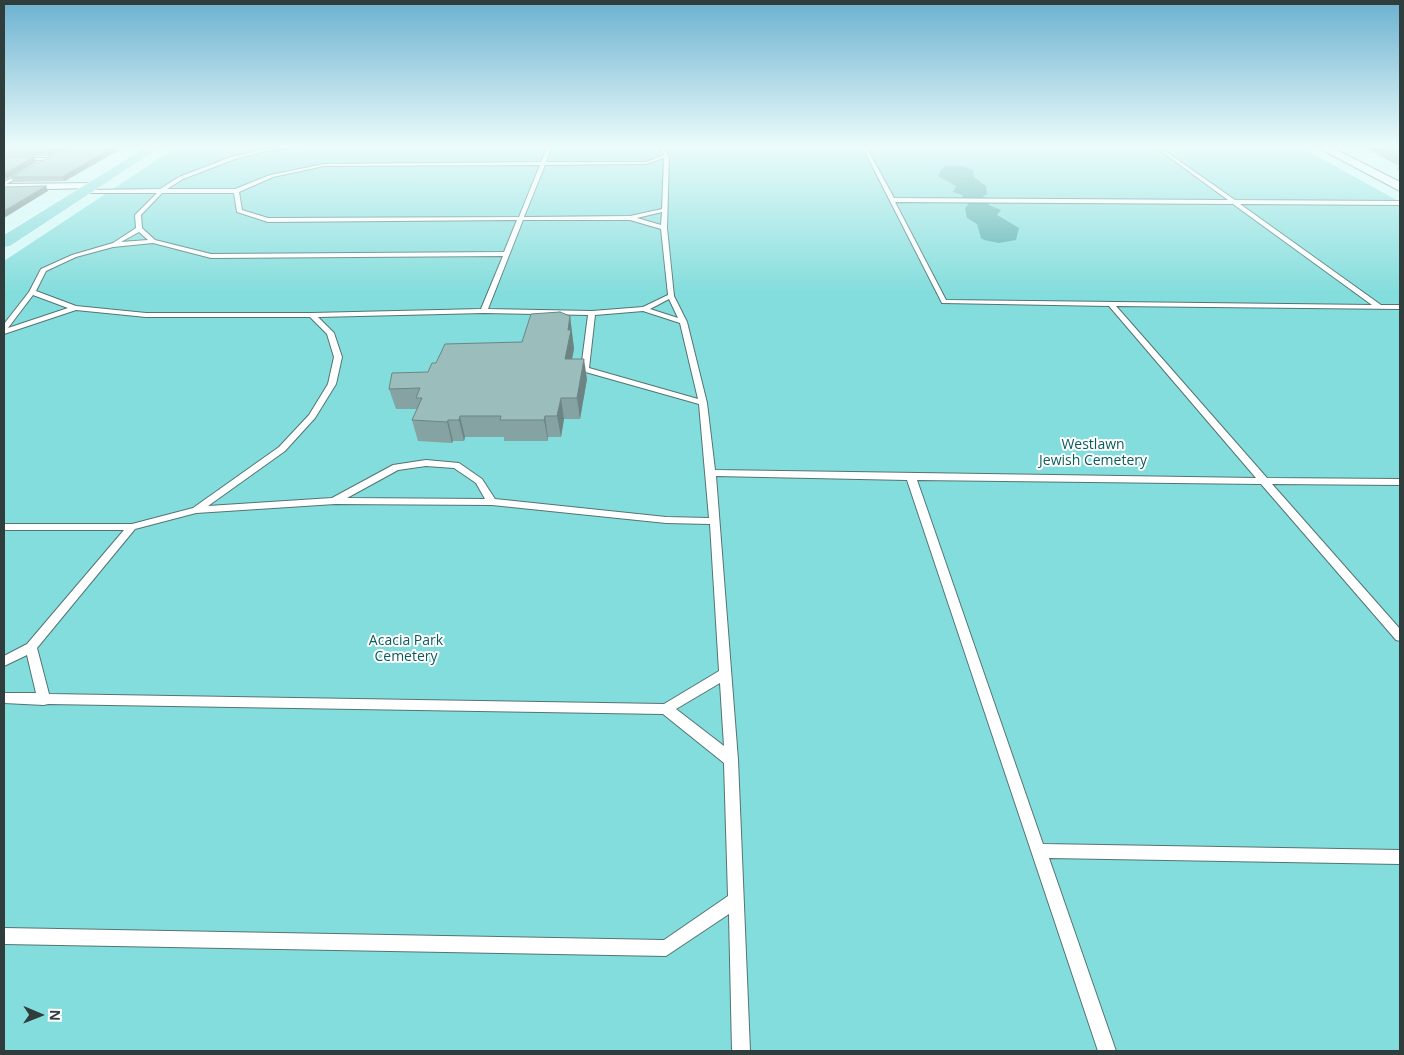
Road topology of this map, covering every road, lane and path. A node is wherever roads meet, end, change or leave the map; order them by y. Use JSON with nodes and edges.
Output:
{"nodes":[{"id":1,"x":78,"y":195,"type":"edge"},
{"id":2,"x":157,"y":195,"type":"edge"},
{"id":3,"x":237,"y":195,"type":"edge"},
{"id":4,"x":530,"y":195,"type":"edge"},
{"id":5,"x":663,"y":195,"type":"edge"},
{"id":6,"x":889,"y":195,"type":"edge"},
{"id":7,"x":1225,"y":195,"type":"edge"},
{"id":8,"x":891,"y":200,"type":"junction"},
{"id":9,"x":1234,"y":202,"type":"junction"},
{"id":10,"x":1400,"y":203,"type":"edge"},
{"id":11,"x":663,"y":210,"type":"junction"},
{"id":12,"x":521,"y":218,"type":"junction"},
{"id":13,"x":630,"y":218,"type":"junction"},
{"id":14,"x":664,"y":228,"type":"junction"},
{"id":15,"x":139,"y":229,"type":"junction"},
{"id":16,"x":153,"y":241,"type":"junction"},
{"id":17,"x":4,"y":242,"type":"edge"},
{"id":18,"x":113,"y":245,"type":"junction"},
{"id":19,"x":507,"y":254,"type":"junction"},
{"id":20,"x":32,"y":292,"type":"junction"},
{"id":21,"x":671,"y":296,"type":"junction"},
{"id":22,"x":1111,"y":304,"type":"junction"},
{"id":23,"x":1380,"y":307,"type":"junction"},
{"id":24,"x":1400,"y":307,"type":"edge"},
{"id":25,"x":75,"y":308,"type":"junction"},
{"id":26,"x":644,"y":309,"type":"junction"},
{"id":27,"x":484,"y":311,"type":"junction"},
{"id":28,"x":592,"y":313,"type":"junction"},
{"id":29,"x":312,"y":315,"type":"junction"},
{"id":30,"x":683,"y":322,"type":"junction"},
{"id":31,"x":4,"y":330,"type":"edge"},
{"id":32,"x":703,"y":403,"type":"junction"},
{"id":33,"x":711,"y":473,"type":"junction"},
{"id":34,"x":911,"y":477,"type":"junction"},
{"id":35,"x":1263,"y":480,"type":"junction"},
{"id":36,"x":1400,"y":482,"type":"edge"},
{"id":37,"x":335,"y":501,"type":"junction"},
{"id":38,"x":492,"y":502,"type":"junction"},
{"id":39,"x":196,"y":510,"type":"junction"},
{"id":40,"x":713,"y":521,"type":"junction"},
{"id":41,"x":4,"y":527,"type":"edge"},
{"id":42,"x":132,"y":527,"type":"junction"},
{"id":43,"x":1400,"y":637,"type":"edge"},
{"id":44,"x":31,"y":647,"type":"junction"},
{"id":45,"x":4,"y":661,"type":"edge"},
{"id":46,"x":726,"y":673,"type":"junction"},
{"id":47,"x":4,"y":698,"type":"edge"},
{"id":48,"x":44,"y":700,"type":"junction"},
{"id":49,"x":666,"y":709,"type":"junction"},
{"id":50,"x":731,"y":760,"type":"junction"},
{"id":51,"x":1040,"y":851,"type":"junction"},
{"id":52,"x":1400,"y":858,"type":"edge"},
{"id":53,"x":735,"y":900,"type":"junction"},
{"id":54,"x":4,"y":936,"type":"edge"},
{"id":55,"x":741,"y":1051,"type":"edge"},
{"id":56,"x":1107,"y":1051,"type":"edge"}],
"edges":[{"from":1,"to":17,"type":"main road"},
{"from":2,"to":15,"type":"lane"},
{"from":3,"to":12,"type":"lane"},
{"from":4,"to":12,"type":"lane"},
{"from":5,"to":11,"type":"lane"},
{"from":6,"to":8,"type":"lane"},
{"from":7,"to":9,"type":"lane"},
{"from":8,"to":9,"type":"lane"},
{"from":8,"to":22,"type":"lane"},
{"from":9,"to":10,"type":"lane"},
{"from":9,"to":23,"type":"lane"},
{"from":11,"to":13,"type":"lane"},
{"from":11,"to":14,"type":"lane"},
{"from":12,"to":13,"type":"lane"},
{"from":12,"to":19,"type":"lane"},
{"from":13,"to":14,"type":"lane"},
{"from":14,"to":21,"type":"lane"},
{"from":15,"to":16,"type":"lane"},
{"from":15,"to":18,"type":"lane"},
{"from":16,"to":18,"type":"lane"},
{"from":16,"to":19,"type":"lane"},
{"from":18,"to":20,"type":"lane"},
{"from":19,"to":27,"type":"lane"},
{"from":20,"to":25,"type":"lane"},
{"from":20,"to":31,"type":"lane"},
{"from":21,"to":26,"type":"lane"},
{"from":21,"to":30,"type":"lane"},
{"from":22,"to":23,"type":"lane"},
{"from":22,"to":35,"type":"lane"},
{"from":23,"to":24,"type":"lane"},
{"from":25,"to":29,"type":"lane"},
{"from":25,"to":31,"type":"lane"},
{"from":26,"to":28,"type":"lane"},
{"from":26,"to":30,"type":"lane"},
{"from":27,"to":28,"type":"lane"},
{"from":27,"to":29,"type":"lane"},
{"from":28,"to":32,"type":"lane"},
{"from":29,"to":39,"type":"lane"},
{"from":30,"to":32,"type":"lane"},
{"from":32,"to":33,"type":"lane"},
{"from":33,"to":34,"type":"lane"},
{"from":33,"to":40,"type":"lane"},
{"from":34,"to":35,"type":"lane"},
{"from":34,"to":51,"type":"lane"},
{"from":35,"to":36,"type":"lane"},
{"from":35,"to":43,"type":"lane"},
{"from":37,"to":38,"type":"lane"},
{"from":37,"to":38,"type":"lane"},
{"from":37,"to":39,"type":"lane"},
{"from":38,"to":40,"type":"lane"},
{"from":39,"to":42,"type":"lane"},
{"from":40,"to":46,"type":"lane"},
{"from":41,"to":42,"type":"lane"},
{"from":42,"to":44,"type":"lane"},
{"from":44,"to":45,"type":"lane"},
{"from":44,"to":48,"type":"lane"},
{"from":46,"to":49,"type":"lane"},
{"from":46,"to":50,"type":"lane"},
{"from":47,"to":48,"type":"lane"},
{"from":48,"to":49,"type":"lane"},
{"from":49,"to":50,"type":"lane"},
{"from":50,"to":53,"type":"lane"},
{"from":51,"to":52,"type":"lane"},
{"from":51,"to":56,"type":"lane"},
{"from":53,"to":54,"type":"lane"},
{"from":53,"to":55,"type":"lane"}]}
